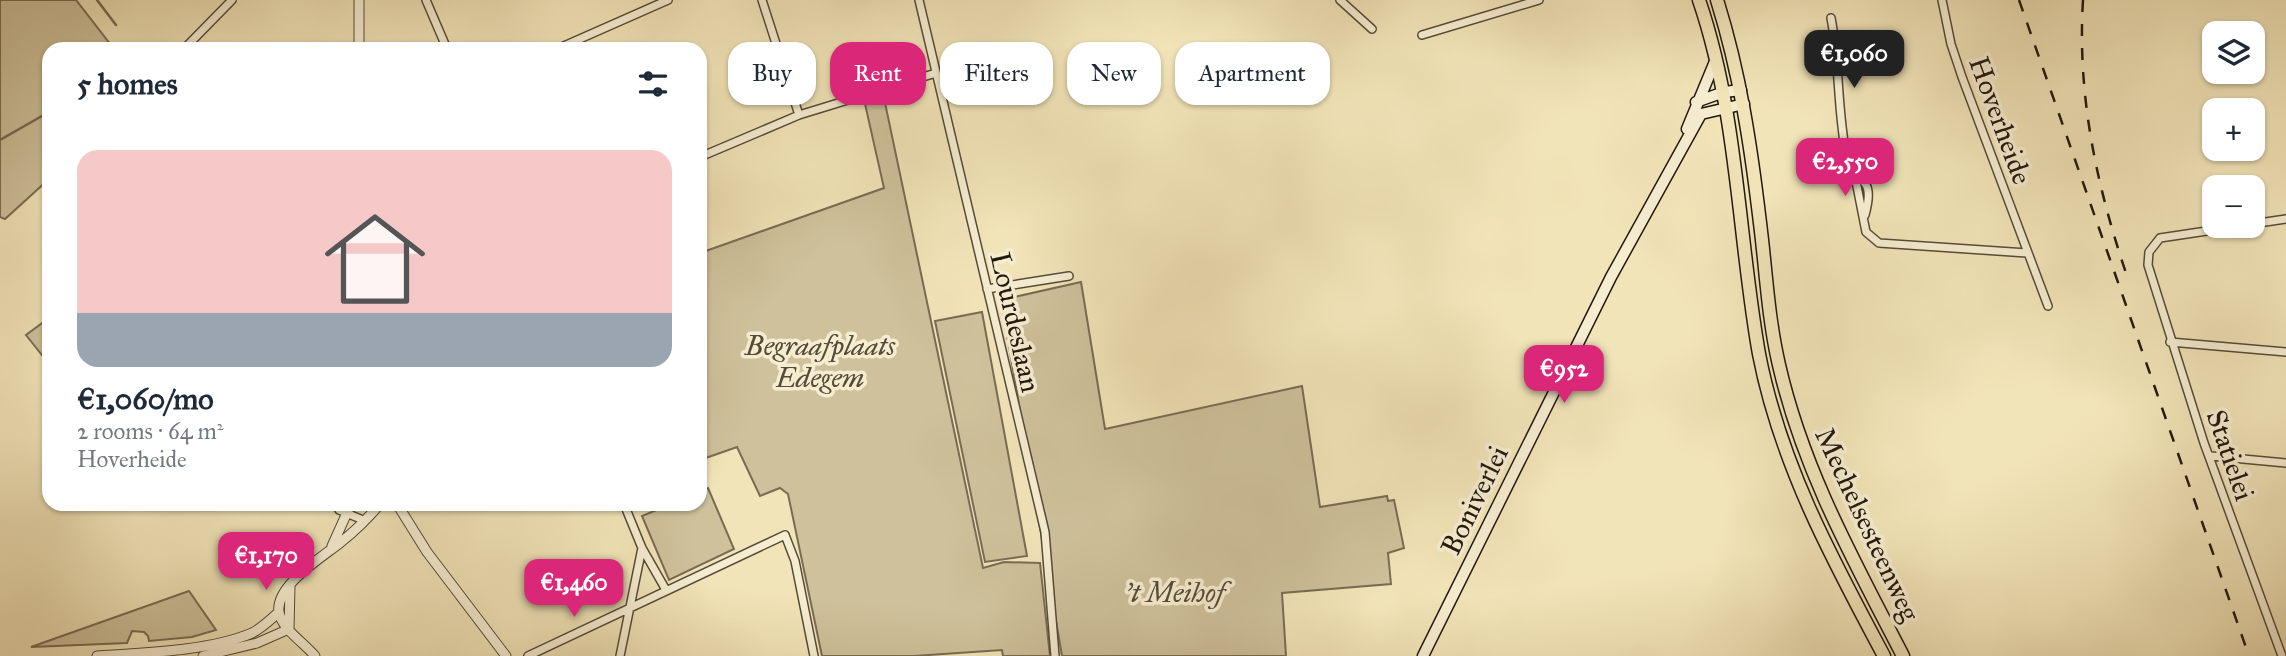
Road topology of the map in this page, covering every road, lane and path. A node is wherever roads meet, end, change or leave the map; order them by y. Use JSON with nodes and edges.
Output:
{"nodes":[{"id":1,"x":232,"y":0,"type":"edge"},
{"id":2,"x":359,"y":0,"type":"edge"},
{"id":3,"x":426,"y":0,"type":"edge"},
{"id":4,"x":668,"y":0,"type":"edge"},
{"id":5,"x":762,"y":0,"type":"edge"},
{"id":6,"x":919,"y":0,"type":"edge"},
{"id":7,"x":1340,"y":0,"type":"edge"},
{"id":8,"x":1539,"y":0,"type":"edge"},
{"id":9,"x":1699,"y":0,"type":"edge"},
{"id":10,"x":1717,"y":0,"type":"edge"},
{"id":11,"x":1942,"y":0,"type":"edge"},
{"id":12,"x":1831,"y":18,"type":"dead end"},
{"id":13,"x":1372,"y":29,"type":"dead end"},
{"id":14,"x":1422,"y":35,"type":"dead end"},
{"id":15,"x":194,"y":41,"type":"edge"},
{"id":16,"x":359,"y":42,"type":"edge"},
{"id":17,"x":444,"y":42,"type":"edge"},
{"id":18,"x":573,"y":42,"type":"edge"},
{"id":19,"x":1716,"y":59,"type":"junction"},
{"id":20,"x":936,"y":73,"type":"junction"},
{"id":21,"x":1741,"y":90,"type":"junction"},
{"id":22,"x":1724,"y":92,"type":"junction"},
{"id":23,"x":1696,"y":102,"type":"junction"},
{"id":24,"x":1744,"y":104,"type":"junction"},
{"id":25,"x":1726,"y":106,"type":"junction"},
{"id":26,"x":799,"y":115,"type":"junction"},
{"id":27,"x":1683,"y":142,"type":"junction"},
{"id":28,"x":707,"y":154,"type":"edge"},
{"id":29,"x":2286,"y":219,"type":"edge"},
{"id":30,"x":2265,"y":222,"type":"edge"},
{"id":31,"x":2202,"y":231,"type":"edge"},
{"id":32,"x":2027,"y":253,"type":"junction"},
{"id":33,"x":1069,"y":276,"type":"dead end"},
{"id":34,"x":987,"y":289,"type":"junction"},
{"id":35,"x":2048,"y":306,"type":"dead end"},
{"id":36,"x":2170,"y":342,"type":"junction"},
{"id":37,"x":2286,"y":352,"type":"edge"},
{"id":38,"x":2211,"y":456,"type":"junction"},
{"id":39,"x":2286,"y":463,"type":"edge"},
{"id":40,"x":344,"y":511,"type":"edge"},
{"id":41,"x":349,"y":511,"type":"edge"},
{"id":42,"x":373,"y":511,"type":"edge"},
{"id":43,"x":401,"y":511,"type":"edge"},
{"id":44,"x":627,"y":511,"type":"edge"},
{"id":45,"x":348,"y":515,"type":"junction"},
{"id":46,"x":363,"y":520,"type":"junction"},
{"id":47,"x":331,"y":548,"type":"junction"},
{"id":48,"x":642,"y":548,"type":"junction"},
{"id":49,"x":666,"y":590,"type":"junction"},
{"id":50,"x":632,"y":606,"type":"junction"},
{"id":51,"x":283,"y":613,"type":"junction"},
{"id":52,"x":289,"y":629,"type":"junction"},
{"id":53,"x":233,"y":639,"type":"junction"},
{"id":54,"x":236,"y":649,"type":"junction"},
{"id":55,"x":97,"y":656,"type":"edge"},
{"id":56,"x":118,"y":656,"type":"edge"},
{"id":57,"x":203,"y":656,"type":"edge"},
{"id":58,"x":316,"y":656,"type":"edge"},
{"id":59,"x":506,"y":656,"type":"edge"},
{"id":60,"x":528,"y":656,"type":"edge"},
{"id":61,"x":620,"y":656,"type":"edge"},
{"id":62,"x":814,"y":656,"type":"edge"},
{"id":63,"x":1055,"y":656,"type":"edge"},
{"id":64,"x":1423,"y":656,"type":"edge"},
{"id":65,"x":1884,"y":656,"type":"edge"},
{"id":66,"x":1903,"y":656,"type":"edge"},
{"id":67,"x":2282,"y":656,"type":"edge"}],
"edges":[{"from":1,"to":15,"type":"street"},
{"from":2,"to":16,"type":"street"},
{"from":3,"to":17,"type":"street"},
{"from":4,"to":18,"type":"street"},
{"from":5,"to":26,"type":"street"},
{"from":6,"to":20,"type":"street","name":"Lourdeslaan"},
{"from":7,"to":13,"type":"street"},
{"from":8,"to":14,"type":"street"},
{"from":9,"to":19,"type":"main road","name":"Mechelsesteenweg"},
{"from":10,"to":21,"type":"main road","name":"Mechelsesteenweg"},
{"from":11,"to":32,"type":"street","name":"Hoverheide"},
{"from":12,"to":32,"type":"street"},
{"from":19,"to":22,"type":"main road","name":"Mechelsesteenweg"},
{"from":19,"to":23,"type":"main road","name":"Boniverlei"},
{"from":20,"to":26,"type":"street"},
{"from":20,"to":34,"type":"street","name":"Lourdeslaan"},
{"from":21,"to":22,"type":"main road"},
{"from":21,"to":24,"type":"main road","name":"Mechelsesteenweg"},
{"from":22,"to":23,"type":"main road"},
{"from":22,"to":25,"type":"main road","name":"Mechelsesteenweg"},
{"from":23,"to":27,"type":"main road","name":"Boniverlei"},
{"from":24,"to":25,"type":"main road"},
{"from":24,"to":66,"type":"main road","name":"Mechelsesteenweg"},
{"from":25,"to":27,"type":"main road","name":"Boniverlei"},
{"from":25,"to":65,"type":"main road","name":"Mechelsesteenweg"},
{"from":26,"to":28,"type":"street"},
{"from":27,"to":64,"type":"main road","name":"Boniverlei"},
{"from":29,"to":30,"type":"street"},
{"from":31,"to":36,"type":"street","name":"Statielei"},
{"from":32,"to":35,"type":"street","name":"Hoverheide"},
{"from":33,"to":34,"type":"street"},
{"from":34,"to":63,"type":"street","name":"Lourdeslaan"},
{"from":36,"to":37,"type":"street"},
{"from":36,"to":38,"type":"street","name":"Statielei"},
{"from":38,"to":39,"type":"street"},
{"from":38,"to":67,"type":"street","name":"Statielei"},
{"from":40,"to":45,"type":"street"},
{"from":41,"to":45,"type":"street"},
{"from":42,"to":46,"type":"street"},
{"from":43,"to":59,"type":"street"},
{"from":44,"to":48,"type":"street"},
{"from":45,"to":46,"type":"street"},
{"from":45,"to":47,"type":"street"},
{"from":46,"to":47,"type":"street"},
{"from":47,"to":51,"type":"street"},
{"from":48,"to":49,"type":"street"},
{"from":48,"to":50,"type":"street"},
{"from":49,"to":50,"type":"street"},
{"from":49,"to":62,"type":"street"},
{"from":50,"to":60,"type":"street"},
{"from":50,"to":61,"type":"street"},
{"from":51,"to":52,"type":"street"},
{"from":51,"to":53,"type":"street"},
{"from":52,"to":54,"type":"street"},
{"from":52,"to":58,"type":"street"},
{"from":53,"to":54,"type":"street"},
{"from":53,"to":56,"type":"street"},
{"from":54,"to":57,"type":"street"},
{"from":55,"to":56,"type":"street"}]}
